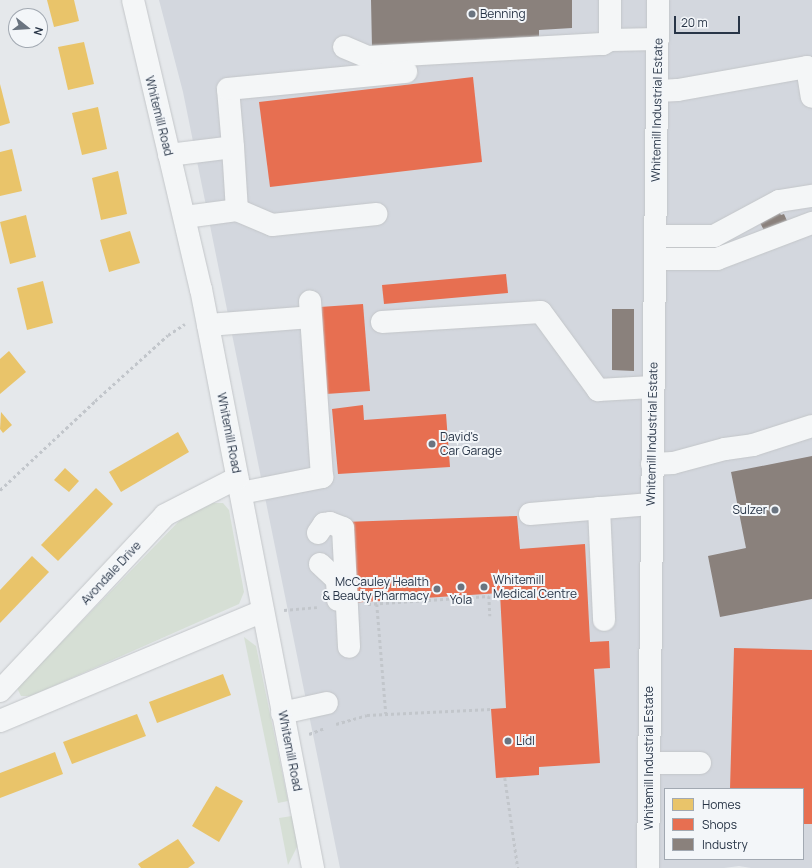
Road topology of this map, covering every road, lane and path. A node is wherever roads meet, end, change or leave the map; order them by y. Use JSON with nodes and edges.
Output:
{"nodes":[{"id":1,"x":133,"y":0,"type":"edge"},
{"id":2,"x":610,"y":0,"type":"edge"},
{"id":3,"x":658,"y":0,"type":"edge"},
{"id":4,"x":658,"y":39,"type":"junction"},
{"id":5,"x":610,"y":40,"type":"junction"},
{"id":6,"x":344,"y":47,"type":"dead end"},
{"id":7,"x":809,"y":63,"type":"edge"},
{"id":8,"x":406,"y":72,"type":"dead end"},
{"id":9,"x":658,"y":91,"type":"junction"},
{"id":10,"x":812,"y":97,"type":"edge"},
{"id":11,"x":233,"y":147,"type":"junction"},
{"id":12,"x":169,"y":155,"type":"junction"},
{"id":13,"x":812,"y":196,"type":"edge"},
{"id":14,"x":238,"y":210,"type":"junction"},
{"id":15,"x":376,"y":214,"type":"dead end"},
{"id":16,"x":185,"y":217,"type":"junction"},
{"id":17,"x":812,"y":223,"type":"edge"},
{"id":18,"x":656,"y":236,"type":"junction"},
{"id":19,"x":655,"y":259,"type":"junction"},
{"id":20,"x":207,"y":322,"type":"junction"},
{"id":21,"x":382,"y":322,"type":"dead end"},
{"id":22,"x":652,"y":387,"type":"junction"},
{"id":23,"x":812,"y":426,"type":"edge"},
{"id":24,"x":652,"y":464,"type":"junction"},
{"id":25,"x":239,"y":486,"type":"junction"},
{"id":26,"x":0,"y":490,"type":"edge"},
{"id":27,"x":651,"y":504,"type":"junction"},
{"id":28,"x":599,"y":508,"type":"junction"},
{"id":29,"x":530,"y":514,"type":"dead end"},
{"id":30,"x":318,"y":533,"type":"dead end"},
{"id":31,"x":320,"y":564,"type":"dead end"},
{"id":32,"x":378,"y":604,"type":"junction"},
{"id":33,"x":342,"y":606,"type":"junction"},
{"id":34,"x":263,"y":611,"type":"junction"},
{"id":35,"x":490,"y":616,"type":"dead end"},
{"id":36,"x":604,"y":620,"type":"dead end"},
{"id":37,"x":345,"y":648,"type":"dead end"},
{"id":38,"x":0,"y":691,"type":"edge"},
{"id":39,"x":327,"y":702,"type":"dead end"},
{"id":40,"x":492,"y":709,"type":"dead end"},
{"id":41,"x":282,"y":713,"type":"junction"},
{"id":42,"x":386,"y":714,"type":"junction"},
{"id":43,"x":0,"y":721,"type":"edge"},
{"id":44,"x":288,"y":741,"type":"junction"},
{"id":45,"x":649,"y":763,"type":"junction"},
{"id":46,"x":700,"y":763,"type":"dead end"},
{"id":47,"x":505,"y":778,"type":"dead end"},
{"id":48,"x":310,"y":865,"type":"edge"},
{"id":49,"x":518,"y":868,"type":"edge"},
{"id":50,"x":648,"y":868,"type":"edge"}],
"edges":[{"from":1,"to":12,"type":"street","name":"Whitemill Road"},
{"from":2,"to":5,"type":"street"},
{"from":3,"to":4,"type":"street","name":"Whitemill Industrial Estate"},
{"from":4,"to":5,"type":"street"},
{"from":4,"to":9,"type":"street","name":"Whitemill Industrial Estate"},
{"from":5,"to":6,"type":"street"},
{"from":7,"to":9,"type":"street"},
{"from":7,"to":10,"type":"street"},
{"from":8,"to":11,"type":"street"},
{"from":9,"to":18,"type":"street","name":"Whitemill Industrial Estate"},
{"from":11,"to":12,"type":"street"},
{"from":11,"to":14,"type":"street"},
{"from":12,"to":16,"type":"street","name":"Whitemill Road"},
{"from":13,"to":18,"type":"street"},
{"from":14,"to":15,"type":"street"},
{"from":14,"to":16,"type":"street"},
{"from":16,"to":20,"type":"street","name":"Whitemill Road"},
{"from":17,"to":19,"type":"street"},
{"from":18,"to":19,"type":"street","name":"Whitemill Industrial Estate"},
{"from":19,"to":22,"type":"street","name":"Whitemill Industrial Estate"},
{"from":20,"to":25,"type":"street","name":"Whitemill Road"},
{"from":20,"to":25,"type":"street","name":"Avondale Drive"},
{"from":20,"to":26,"type":"path"},
{"from":21,"to":22,"type":"street"},
{"from":22,"to":24,"type":"street","name":"Whitemill Industrial Estate"},
{"from":23,"to":24,"type":"street"},
{"from":24,"to":27,"type":"street","name":"Whitemill Industrial Estate"},
{"from":25,"to":34,"type":"street","name":"Whitemill Road"},
{"from":25,"to":38,"type":"street","name":"Avondale Drive"},
{"from":27,"to":28,"type":"street"},
{"from":27,"to":45,"type":"street","name":"Whitemill Industrial Estate"},
{"from":28,"to":29,"type":"street"},
{"from":28,"to":36,"type":"street"},
{"from":30,"to":33,"type":"street"},
{"from":31,"to":33,"type":"street"},
{"from":32,"to":33,"type":"path"},
{"from":32,"to":35,"type":"path"},
{"from":32,"to":42,"type":"path"},
{"from":33,"to":34,"type":"path"},
{"from":33,"to":37,"type":"street"},
{"from":34,"to":41,"type":"street","name":"Whitemill Road"},
{"from":34,"to":43,"type":"street"},
{"from":39,"to":41,"type":"street"},
{"from":40,"to":42,"type":"path"},
{"from":41,"to":44,"type":"street","name":"Whitemill Road"},
{"from":42,"to":44,"type":"path"},
{"from":44,"to":48,"type":"street","name":"Whitemill Road"},
{"from":45,"to":46,"type":"street"},
{"from":45,"to":50,"type":"street","name":"Whitemill Industrial Estate"},
{"from":47,"to":49,"type":"path"}]}
